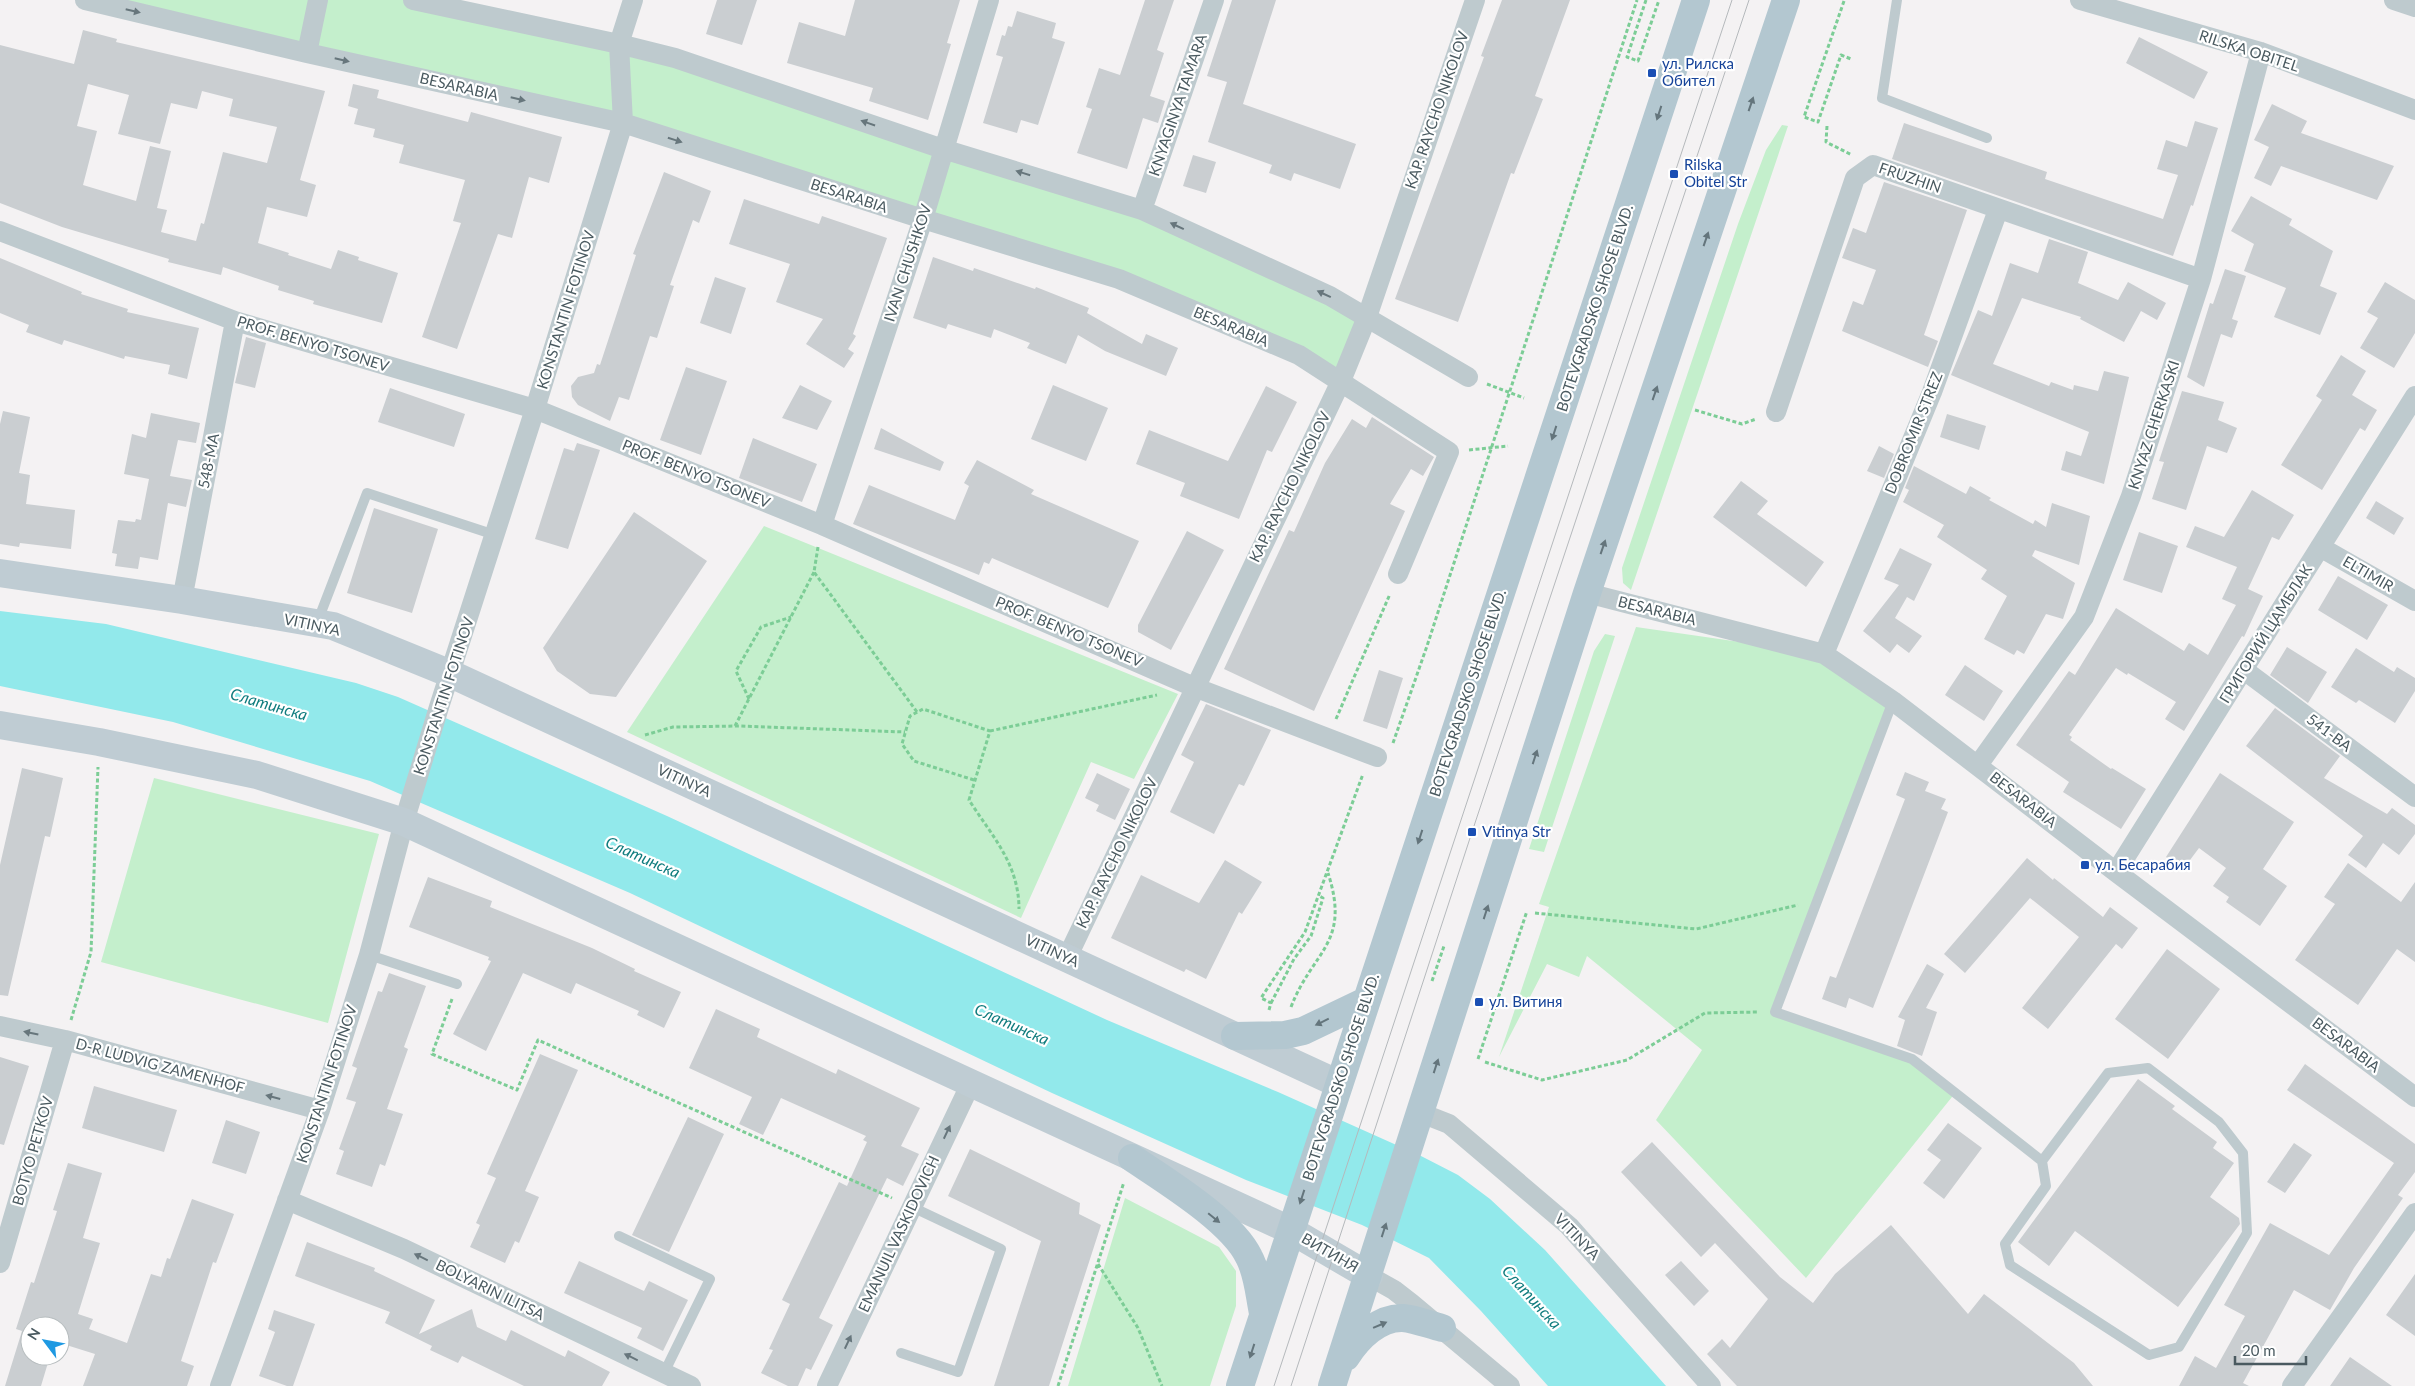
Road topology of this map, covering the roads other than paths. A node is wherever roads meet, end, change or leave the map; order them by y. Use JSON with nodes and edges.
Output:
{"nodes":[{"id":1,"x":85,"y":0,"type":"edge"},
{"id":2,"x":318,"y":0,"type":"edge"},
{"id":3,"x":413,"y":0,"type":"edge"},
{"id":4,"x":989,"y":0,"type":"edge"},
{"id":5,"x":1214,"y":0,"type":"edge"},
{"id":6,"x":1475,"y":0,"type":"edge"},
{"id":7,"x":1696,"y":0,"type":"edge"},
{"id":8,"x":1795,"y":0,"type":"edge"},
{"id":9,"x":1897,"y":0,"type":"edge"},
{"id":10,"x":2080,"y":0,"type":"edge"},
{"id":11,"x":2394,"y":0,"type":"edge"},
{"id":12,"x":634,"y":2,"type":"edge"},
{"id":13,"x":2415,"y":7,"type":"edge"},
{"id":14,"x":1783,"y":11,"type":"edge"},
{"id":15,"x":619,"y":44,"type":"junction"},
{"id":16,"x":2261,"y":52,"type":"junction"},
{"id":17,"x":307,"y":53,"type":"junction"},
{"id":18,"x":2415,"y":110,"type":"edge"},
{"id":19,"x":623,"y":123,"type":"junction"},
{"id":20,"x":1987,"y":138,"type":"dead end"},
{"id":21,"x":943,"y":149,"type":"junction"},
{"id":22,"x":1142,"y":210,"type":"junction"},
{"id":23,"x":1998,"y":210,"type":"junction"},
{"id":24,"x":923,"y":220,"type":"junction"},
{"id":25,"x":0,"y":231,"type":"edge"},
{"id":26,"x":2202,"y":279,"type":"junction"},
{"id":27,"x":1367,"y":318,"type":"junction"},
{"id":28,"x":235,"y":321,"type":"junction"},
{"id":29,"x":1468,"y":377,"type":"dead end"},
{"id":30,"x":1341,"y":381,"type":"junction"},
{"id":31,"x":2415,"y":396,"type":"edge"},
{"id":32,"x":535,"y":409,"type":"junction"},
{"id":33,"x":1776,"y":412,"type":"road end"},
{"id":34,"x":822,"y":525,"type":"junction"},
{"id":35,"x":495,"y":535,"type":"junction"},
{"id":36,"x":2320,"y":547,"type":"junction"},
{"id":37,"x":0,"y":573,"type":"edge"},
{"id":38,"x":1398,"y":574,"type":"road end"},
{"id":39,"x":1588,"y":594,"type":"junction"},
{"id":40,"x":182,"y":600,"type":"junction"},
{"id":41,"x":2415,"y":601,"type":"edge"},
{"id":42,"x":317,"y":624,"type":"junction"},
{"id":43,"x":1824,"y":654,"type":"junction"},
{"id":44,"x":2244,"y":670,"type":"junction"},
{"id":45,"x":451,"y":674,"type":"junction"},
{"id":46,"x":1194,"y":687,"type":"junction"},
{"id":47,"x":1893,"y":701,"type":"junction"},
{"id":48,"x":0,"y":725,"type":"edge"},
{"id":49,"x":1377,"y":757,"type":"road end"},
{"id":50,"x":1978,"y":766,"type":"junction"},
{"id":51,"x":2415,"y":797,"type":"edge"},
{"id":52,"x":406,"y":814,"type":"junction"},
{"id":53,"x":2116,"y":872,"type":"junction"},
{"id":54,"x":369,"y":955,"type":"junction"},
{"id":55,"x":1067,"y":958,"type":"junction"},
{"id":56,"x":457,"y":984,"type":"road end"},
{"id":57,"x":1366,"y":1001,"type":"junction"},
{"id":58,"x":0,"y":1026,"type":"edge"},
{"id":59,"x":1235,"y":1036,"type":"junction"},
{"id":60,"x":65,"y":1040,"type":"junction"},
{"id":61,"x":970,"y":1083,"type":"junction"},
{"id":62,"x":1339,"y":1084,"type":"junction"},
{"id":63,"x":2415,"y":1096,"type":"edge"},
{"id":64,"x":320,"y":1110,"type":"junction"},
{"id":65,"x":1421,"y":1113,"type":"junction"},
{"id":66,"x":1132,"y":1158,"type":"junction"},
{"id":67,"x":2042,"y":1161,"type":"junction"},
{"id":68,"x":287,"y":1200,"type":"junction"},
{"id":69,"x":912,"y":1207,"type":"junction"},
{"id":70,"x":2415,"y":1213,"type":"edge"},
{"id":71,"x":1292,"y":1231,"type":"junction"},
{"id":72,"x":619,"y":1236,"type":"dead end"},
{"id":73,"x":0,"y":1263,"type":"edge"},
{"id":74,"x":1369,"y":1276,"type":"junction"},
{"id":75,"x":1263,"y":1317,"type":"junction"},
{"id":76,"x":1442,"y":1328,"type":"junction"},
{"id":77,"x":901,"y":1353,"type":"dead end"},
{"id":78,"x":664,"y":1373,"type":"junction"},
{"id":79,"x":1334,"y":1379,"type":"edge"},
{"id":80,"x":220,"y":1386,"type":"edge"},
{"id":81,"x":691,"y":1386,"type":"edge"},
{"id":82,"x":827,"y":1386,"type":"edge"},
{"id":83,"x":1240,"y":1386,"type":"edge"},
{"id":84,"x":1510,"y":1386,"type":"edge"},
{"id":85,"x":1711,"y":1386,"type":"edge"},
{"id":86,"x":2292,"y":1386,"type":"edge"}],
"edges":[{"from":1,"to":17,"type":"street","name":"BESARABIA","one_way":true},
{"from":2,"to":17,"type":"street"},
{"from":3,"to":15,"type":"street"},
{"from":4,"to":21,"type":"street","name":"IVAN CHUSHKOV"},
{"from":5,"to":22,"type":"street","name":"KNYAGINYA TAMARA"},
{"from":6,"to":27,"type":"street","name":"KAP. RAYCHO NIKOLOV"},
{"from":7,"to":57,"type":"main road","name":"BOTEVGRADSKO SHOSE BLVD.","one_way":true},
{"from":8,"to":14,"type":"main road"},
{"from":9,"to":20,"type":"lane"},
{"from":10,"to":16,"type":"street","name":"RILSKA OBITEL"},
{"from":11,"to":13,"type":"street"},
{"from":12,"to":15,"type":"street","name":"KONSTANTIN FOTINOV"},
{"from":39,"to":14,"type":"main road","one_way":true},
{"from":15,"to":19,"type":"street","name":"KONSTANTIN FOTINOV"},
{"from":21,"to":15,"type":"street","one_way":true},
{"from":16,"to":18,"type":"street","name":"RILSKA OBITEL"},
{"from":16,"to":26,"type":"street","name":"KNYAZ CHERKASKI"},
{"from":17,"to":19,"type":"street","name":"BESARABIA","one_way":true},
{"from":19,"to":24,"type":"street","name":"BESARABIA","one_way":true},
{"from":19,"to":32,"type":"street","name":"KONSTANTIN FOTINOV"},
{"from":22,"to":21,"type":"street","one_way":true},
{"from":21,"to":24,"type":"street","name":"IVAN CHUSHKOV"},
{"from":27,"to":22,"type":"street","one_way":true},
{"from":23,"to":26,"type":"street","name":"FRUZHIN"},
{"from":23,"to":33,"type":"street","name":"FRUZHIN"},
{"from":23,"to":43,"type":"street","name":"DOBROMIR STREZ"},
{"from":24,"to":30,"type":"street","name":"BESARABIA"},
{"from":24,"to":34,"type":"street","name":"IVAN CHUSHKOV"},
{"from":25,"to":28,"type":"street","name":"PROF. BENYO TSONEV"},
{"from":26,"to":50,"type":"street","name":"KNYAZ CHERKASKI"},
{"from":27,"to":29,"type":"street"},
{"from":27,"to":30,"type":"street","name":"KAP. RAYCHO NIKOLOV"},
{"from":28,"to":32,"type":"street","name":"PROF. BENYO TSONEV"},
{"from":28,"to":40,"type":"street","name":"548-МА"},
{"from":30,"to":38,"type":"street","name":"BESARABIA"},
{"from":30,"to":46,"type":"street","name":"KAP. RAYCHO NIKOLOV"},
{"from":31,"to":36,"type":"street","name":"ГРИГОРИЙ ЦАМБЛАК"},
{"from":32,"to":34,"type":"street","name":"PROF. BENYO TSONEV"},
{"from":32,"to":35,"type":"street","name":"KONSTANTIN FOTINOV"},
{"from":34,"to":46,"type":"street","name":"PROF. BENYO TSONEV"},
{"from":35,"to":42,"type":"lane"},
{"from":35,"to":45,"type":"street","name":"KONSTANTIN FOTINOV"},
{"from":36,"to":41,"type":"street","name":"ELTIMIR"},
{"from":36,"to":44,"type":"street","name":"ГРИГОРИЙ ЦАМБЛАК"},
{"from":37,"to":40,"type":"street","name":"VITINYA"},
{"from":39,"to":43,"type":"street","name":"BESARABIA"},
{"from":65,"to":39,"type":"main road","one_way":true},
{"from":40,"to":42,"type":"street","name":"VITINYA"},
{"from":42,"to":45,"type":"street","name":"VITINYA"},
{"from":43,"to":47,"type":"street","name":"BESARABIA"},
{"from":44,"to":51,"type":"street","name":"541-ВА"},
{"from":44,"to":53,"type":"street","name":"ГРИГОРИЙ ЦАМБЛАК"},
{"from":45,"to":52,"type":"street","name":"KONSTANTIN FOTINOV"},
{"from":45,"to":55,"type":"street","name":"VITINYA"},
{"from":46,"to":49,"type":"street","name":"PROF. BENYO TSONEV"},
{"from":46,"to":55,"type":"street","name":"KAP. RAYCHO NIKOLOV"},
{"from":47,"to":50,"type":"street","name":"BESARABIA"},
{"from":47,"to":67,"type":"lane"},
{"from":48,"to":52,"type":"street"},
{"from":50,"to":53,"type":"street","name":"BESARABIA"},
{"from":52,"to":54,"type":"street","name":"KONSTANTIN FOTINOV"},
{"from":52,"to":61,"type":"street"},
{"from":53,"to":63,"type":"street","name":"BESARABIA"},
{"from":54,"to":56,"type":"lane"},
{"from":54,"to":64,"type":"street","name":"KONSTANTIN FOTINOV"},
{"from":55,"to":59,"type":"street","name":"VITINYA"},
{"from":57,"to":59,"type":"main road","one_way":true},
{"from":57,"to":62,"type":"main road","name":"BOTEVGRADSKO SHOSE BLVD."},
{"from":60,"to":58,"type":"street","name":"D-R LUDVIG ZAMENHOF","one_way":true},
{"from":59,"to":62,"type":"street","name":"VITINYA"},
{"from":64,"to":60,"type":"street","name":"D-R LUDVIG ZAMENHOF","one_way":true},
{"from":60,"to":73,"type":"street","name":"BOTYO PETKOV"},
{"from":61,"to":66,"type":"street"},
{"from":69,"to":61,"type":"street","name":"EMANUIL VASKIDOVICH","one_way":true},
{"from":62,"to":71,"type":"main road","name":"BOTEVGRADSKO SHOSE BLVD.","one_way":true},
{"from":64,"to":68,"type":"street","name":"KONSTANTIN FOTINOV"},
{"from":74,"to":65,"type":"main road","one_way":true},
{"from":65,"to":85,"type":"street","name":"VITINYA"},
{"from":66,"to":71,"type":"street"},
{"from":66,"to":75,"type":"main road","one_way":true},
{"from":67,"to":67,"type":"lane"},
{"from":78,"to":68,"type":"street","name":"BOLYARIN ILITSA","one_way":true},
{"from":68,"to":80,"type":"street","name":"KONSTANTIN FOTINOV"},
{"from":69,"to":77,"type":"lane"},
{"from":82,"to":69,"type":"street","name":"EMANUIL VASKIDOVICH","one_way":true},
{"from":70,"to":86,"type":"street"},
{"from":71,"to":74,"type":"street","name":"ВИТИНЯ"},
{"from":71,"to":75,"type":"main road","name":"BOTEVGRADSKO SHOSE BLVD."},
{"from":72,"to":78,"type":"lane"},
{"from":74,"to":76,"type":"street"},
{"from":74,"to":79,"type":"main road"},
{"from":75,"to":83,"type":"main road","name":"BOTEVGRADSKO SHOSE BLVD.","one_way":true},
{"from":79,"to":76,"type":"main road","one_way":true},
{"from":76,"to":84,"type":"street"},
{"from":78,"to":81,"type":"street","name":"BOLYARIN ILITSA"}]}
